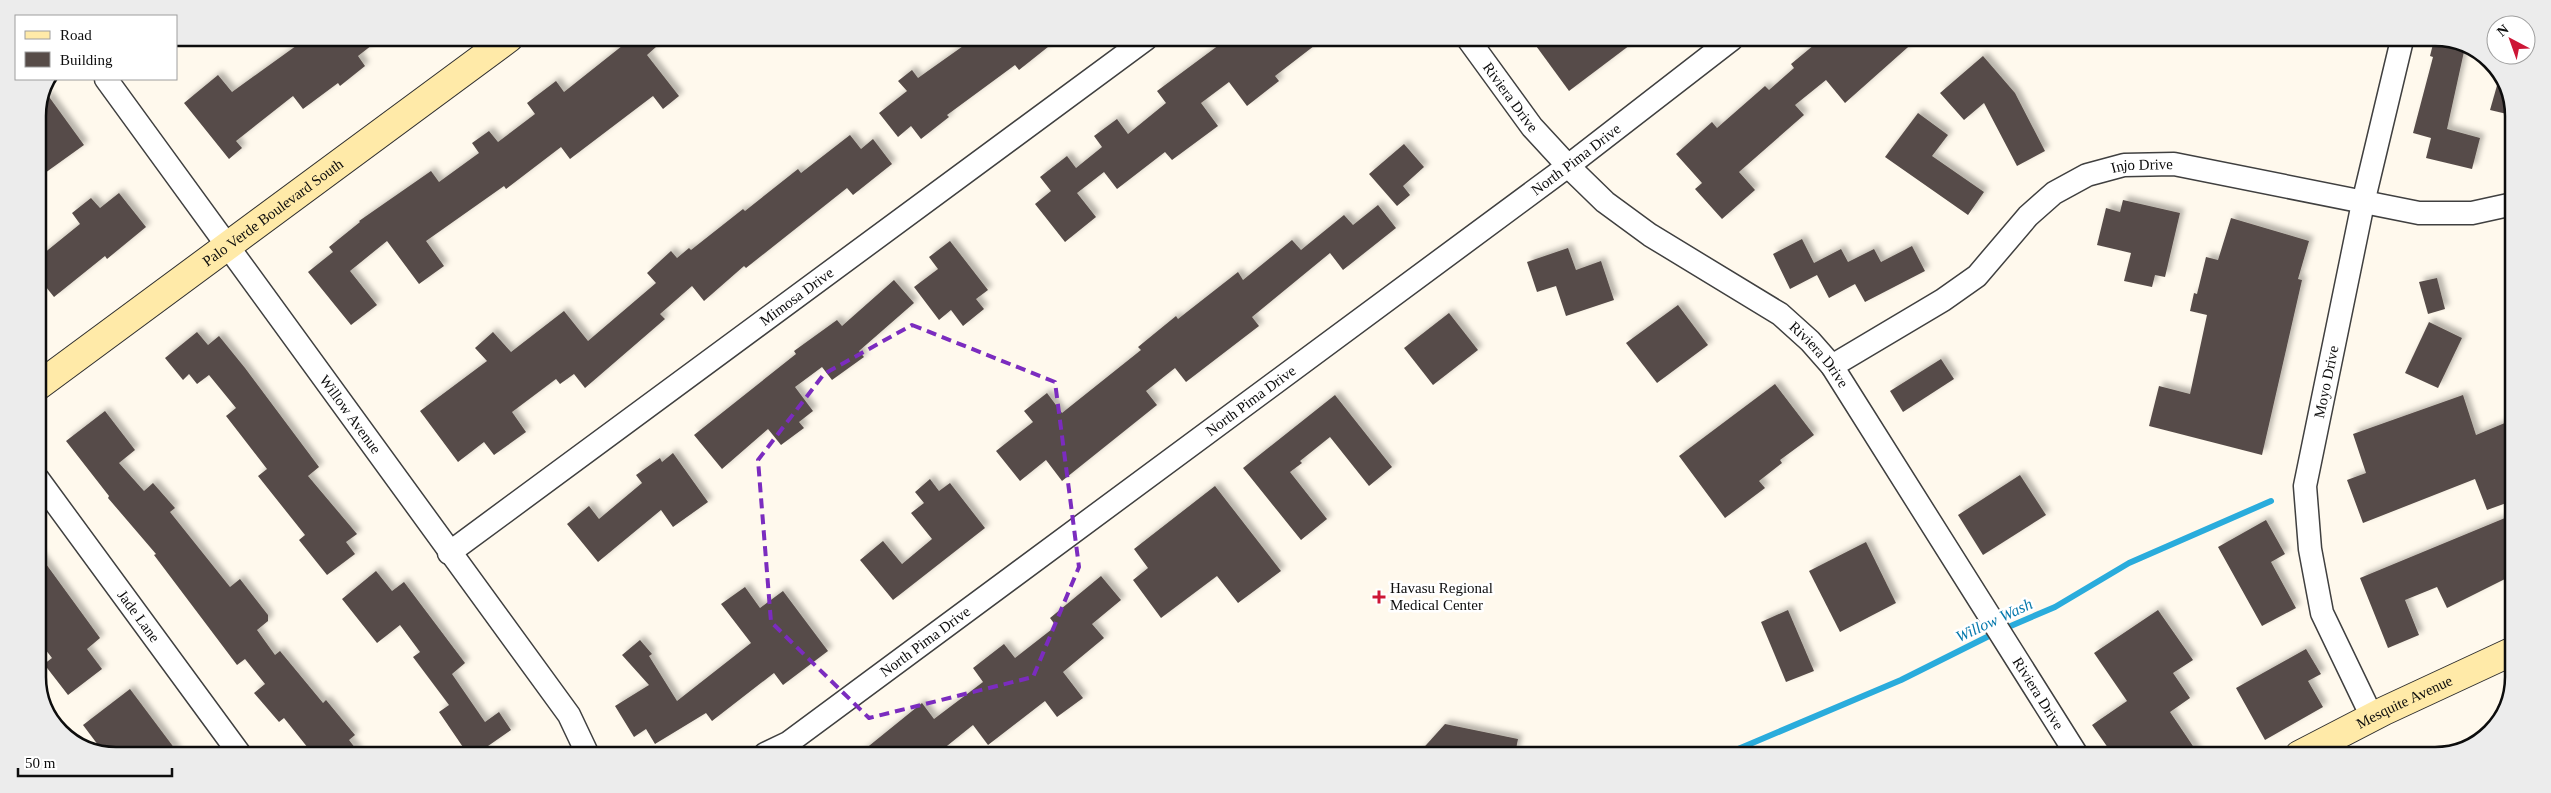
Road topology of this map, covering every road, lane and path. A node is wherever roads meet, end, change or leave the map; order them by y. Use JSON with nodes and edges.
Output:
{"nodes":[{"id":1,"x":498,"y":46,"type":"edge"},
{"id":2,"x":1137,"y":46,"type":"edge"},
{"id":3,"x":1473,"y":46,"type":"edge"},
{"id":4,"x":1723,"y":46,"type":"edge"},
{"id":5,"x":2401,"y":46,"type":"edge"},
{"id":6,"x":107,"y":80,"type":"edge"},
{"id":7,"x":1568,"y":166,"type":"junction"},
{"id":8,"x":2363,"y":203,"type":"junction"},
{"id":9,"x":2505,"y":206,"type":"edge"},
{"id":10,"x":227,"y":246,"type":"junction"},
{"id":11,"x":1832,"y":366,"type":"junction"},
{"id":12,"x":46,"y":380,"type":"edge"},
{"id":13,"x":46,"y":490,"type":"edge"},
{"id":14,"x":449,"y":553,"type":"junction"},
{"id":15,"x":2505,"y":655,"type":"edge"},
{"id":16,"x":2372,"y":717,"type":"junction"},
{"id":17,"x":235,"y":747,"type":"edge"},
{"id":18,"x":584,"y":747,"type":"edge"},
{"id":19,"x":778,"y":747,"type":"edge"},
{"id":20,"x":2072,"y":747,"type":"edge"},
{"id":21,"x":2314,"y":747,"type":"edge"}],
"edges":[{"from":1,"to":10,"type":"main road","name":"Palo Verde Boulevard South"},
{"from":2,"to":14,"type":"street","name":"Mimosa Drive"},
{"from":3,"to":7,"type":"street","name":"Riviera Drive"},
{"from":4,"to":7,"type":"street","name":"North Pima Drive"},
{"from":5,"to":8,"type":"street","name":"Moyo Drive"},
{"from":6,"to":10,"type":"street","name":"Willow Avenue"},
{"from":7,"to":11,"type":"street","name":"Riviera Drive"},
{"from":7,"to":19,"type":"street","name":"North Pima Drive"},
{"from":8,"to":9,"type":"street","name":"Injo Drive"},
{"from":8,"to":11,"type":"street","name":"Injo Drive"},
{"from":8,"to":16,"type":"street","name":"Moyo Drive"},
{"from":10,"to":12,"type":"main road","name":"Palo Verde Boulevard South"},
{"from":10,"to":14,"type":"street","name":"Willow Avenue"},
{"from":11,"to":20,"type":"street","name":"Riviera Drive"},
{"from":13,"to":17,"type":"street","name":"Jade Lane"},
{"from":14,"to":18,"type":"street","name":"Willow Avenue"},
{"from":15,"to":16,"type":"main road","name":"Mesquite Avenue"},
{"from":16,"to":21,"type":"main road","name":"Mesquite Avenue"}]}
